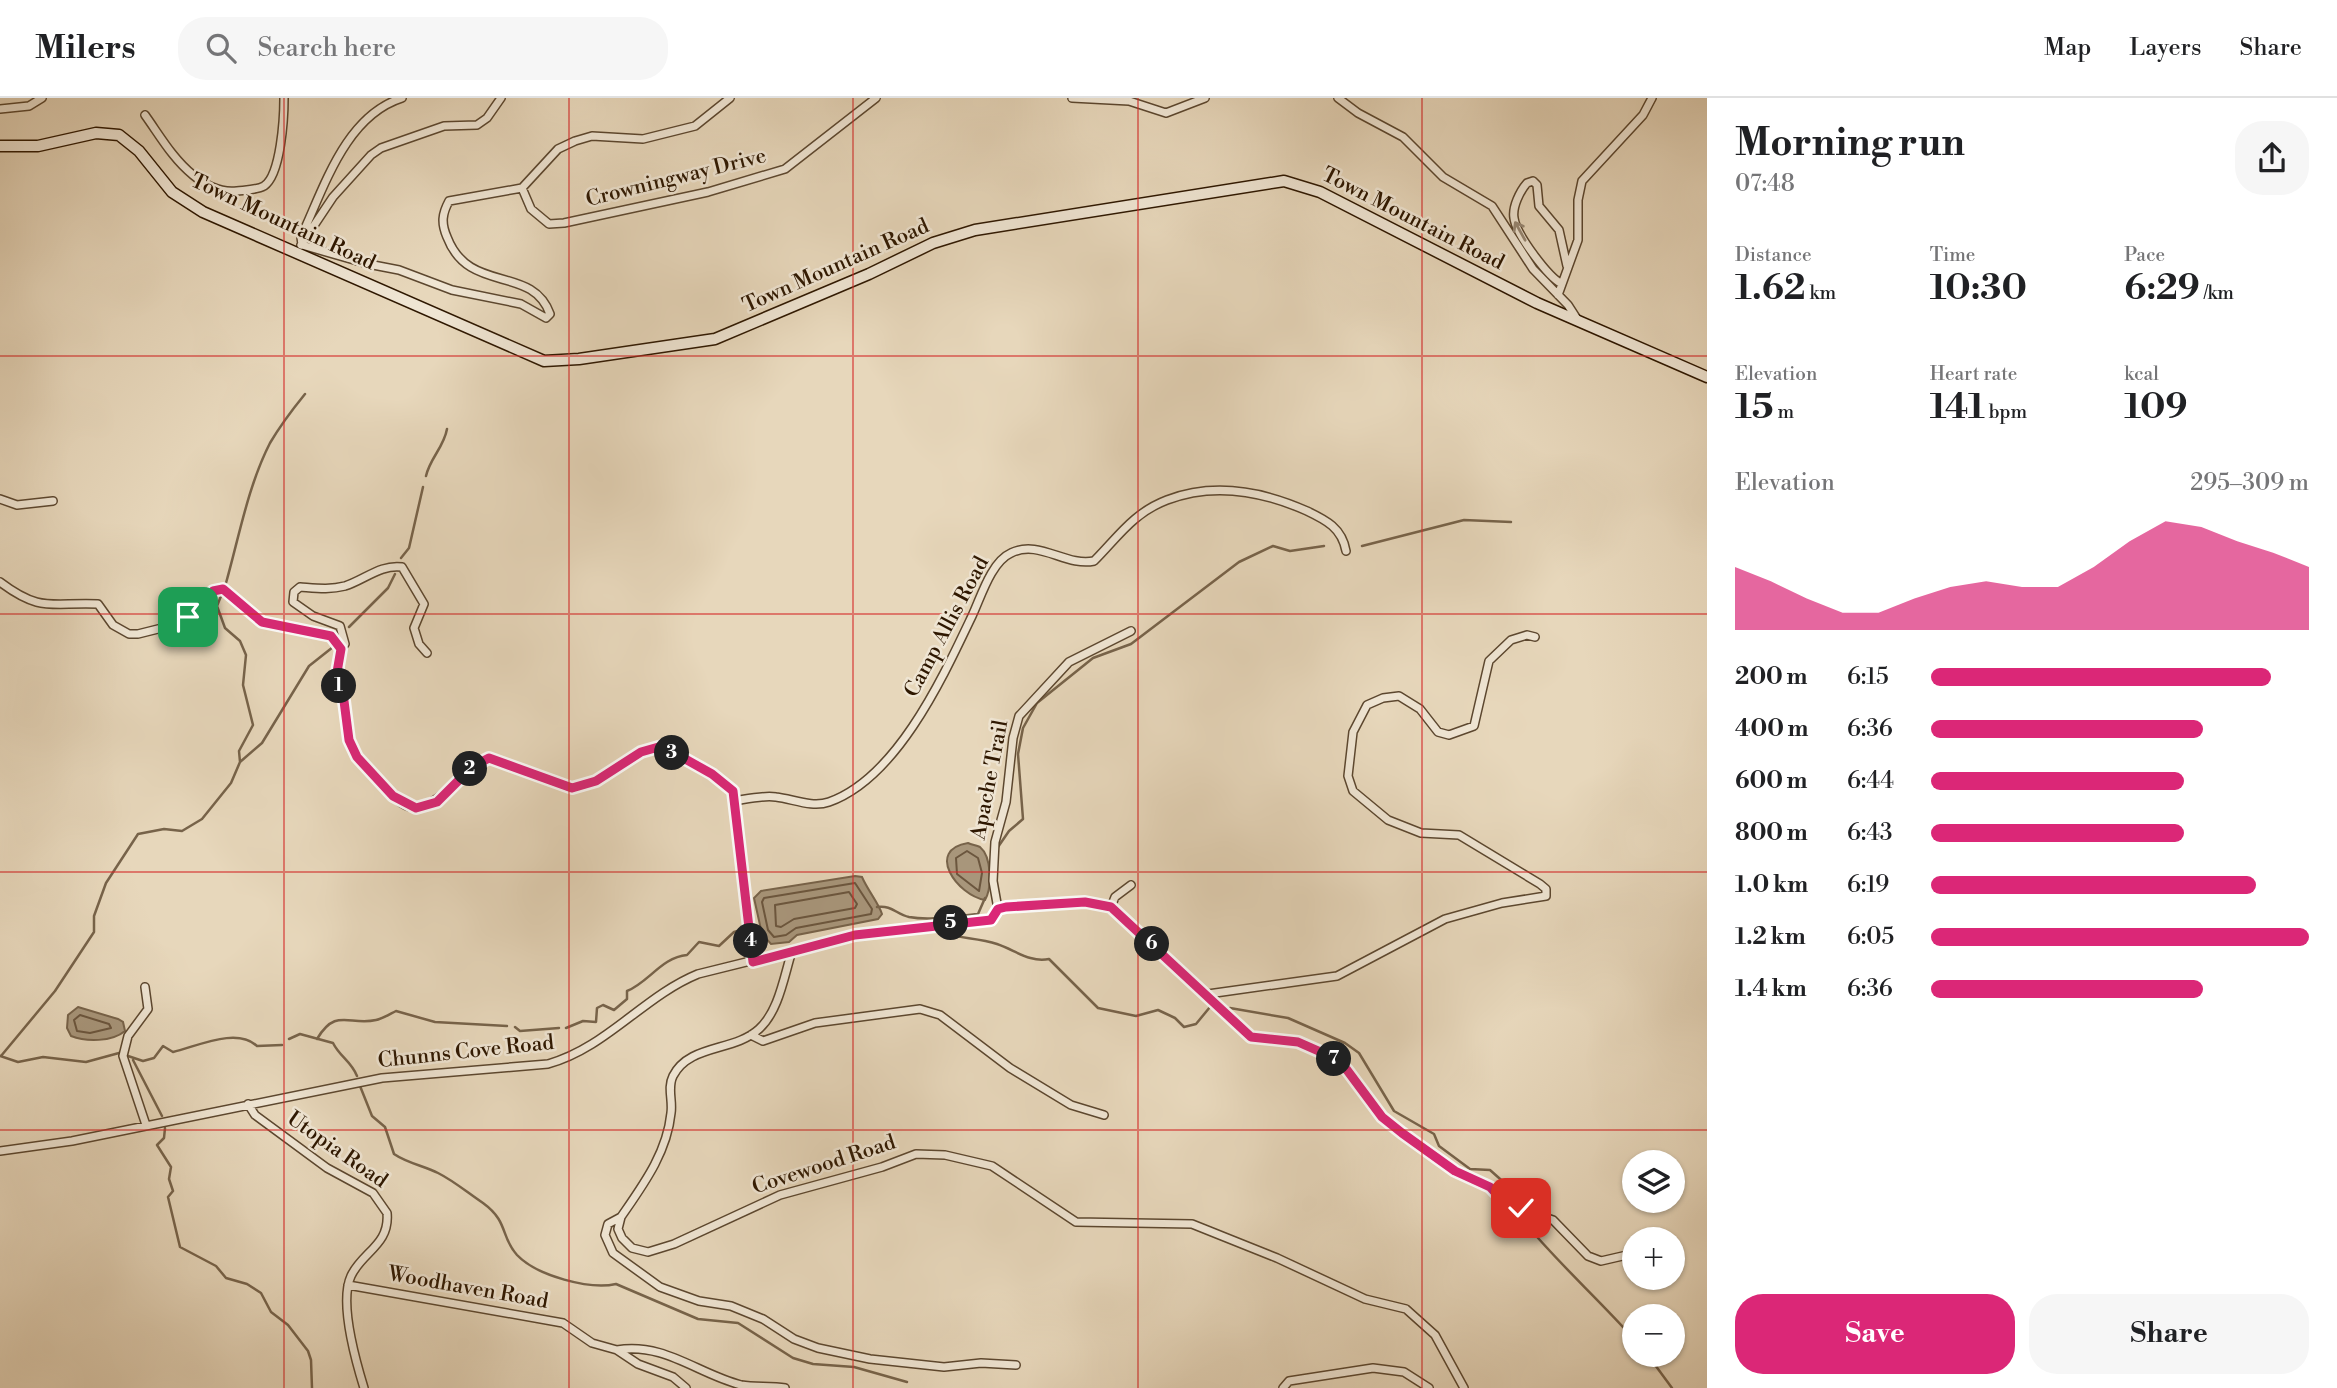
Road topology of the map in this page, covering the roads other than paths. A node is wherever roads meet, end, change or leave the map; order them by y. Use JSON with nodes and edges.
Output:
{"nodes":[{"id":1,"x":42,"y":98,"type":"edge"},
{"id":2,"x":284,"y":98,"type":"edge"},
{"id":3,"x":402,"y":98,"type":"edge"},
{"id":4,"x":501,"y":98,"type":"edge"},
{"id":5,"x":730,"y":98,"type":"edge"},
{"id":6,"x":876,"y":98,"type":"edge"},
{"id":7,"x":1072,"y":98,"type":"edge"},
{"id":8,"x":1205,"y":98,"type":"edge"},
{"id":9,"x":1338,"y":98,"type":"edge"},
{"id":10,"x":1652,"y":98,"type":"edge"},
{"id":11,"x":1131,"y":99,"type":"edge"},
{"id":12,"x":0,"y":109,"type":"edge"},
{"id":13,"x":145,"y":116,"type":"dead end"},
{"id":14,"x":0,"y":146,"type":"edge"},
{"id":15,"x":522,"y":188,"type":"junction"},
{"id":16,"x":300,"y":248,"type":"junction"},
{"id":17,"x":1567,"y":268,"type":"junction"},
{"id":18,"x":1562,"y":284,"type":"junction"},
{"id":19,"x":1558,"y":295,"type":"junction"},
{"id":20,"x":1578,"y":320,"type":"junction"},
{"id":21,"x":1707,"y":377,"type":"edge"},
{"id":22,"x":0,"y":499,"type":"edge"},
{"id":23,"x":53,"y":501,"type":"dead end"},
{"id":24,"x":1346,"y":551,"type":"dead end"},
{"id":25,"x":0,"y":582,"type":"edge"},
{"id":26,"x":1130,"y":631,"type":"dead end"},
{"id":27,"x":1535,"y":637,"type":"dead end"},
{"id":28,"x":341,"y":649,"type":"junction"},
{"id":29,"x":427,"y":653,"type":"dead end"},
{"id":30,"x":734,"y":801,"type":"junction"},
{"id":31,"x":1131,"y":885,"type":"dead end"},
{"id":32,"x":1111,"y":907,"type":"junction"},
{"id":33,"x":998,"y":909,"type":"junction"},
{"id":34,"x":792,"y":951,"type":"junction"},
{"id":35,"x":753,"y":962,"type":"junction"},
{"id":36,"x":145,"y":987,"type":"dead end"},
{"id":37,"x":1208,"y":994,"type":"junction"},
{"id":38,"x":751,"y":1035,"type":"junction"},
{"id":39,"x":248,"y":1104,"type":"junction"},
{"id":40,"x":1104,"y":1115,"type":"dead end"},
{"id":41,"x":146,"y":1125,"type":"junction"},
{"id":42,"x":0,"y":1151,"type":"edge"},
{"id":43,"x":621,"y":1217,"type":"junction"},
{"id":44,"x":1622,"y":1256,"type":"edge"},
{"id":45,"x":348,"y":1285,"type":"junction"},
{"id":46,"x":617,"y":1350,"type":"junction"},
{"id":47,"x":1016,"y":1365,"type":"dead end"},
{"id":48,"x":364,"y":1388,"type":"edge"},
{"id":49,"x":686,"y":1388,"type":"edge"},
{"id":50,"x":785,"y":1388,"type":"edge"},
{"id":51,"x":1283,"y":1388,"type":"edge"},
{"id":52,"x":1429,"y":1388,"type":"edge"},
{"id":53,"x":1464,"y":1388,"type":"edge"}],
"edges":[{"from":1,"to":12,"type":"street"},
{"from":2,"to":13,"type":"street"},
{"from":3,"to":16,"type":"street"},
{"from":4,"to":16,"type":"street"},
{"from":5,"to":15,"type":"street"},
{"from":6,"to":15,"type":"street","name":"Crowningway Drive"},
{"from":7,"to":11,"type":"street"},
{"from":8,"to":11,"type":"street"},
{"from":9,"to":19,"type":"street"},
{"from":10,"to":17,"type":"street"},
{"from":14,"to":16,"type":"main road","name":"Town Mountain Road"},
{"from":15,"to":16,"type":"street"},
{"from":16,"to":20,"type":"main road","name":"Town Mountain Road"},
{"from":17,"to":18,"type":"street"},
{"from":18,"to":17,"type":"street","one_way":true},
{"from":18,"to":19,"type":"street"},
{"from":19,"to":20,"type":"street"},
{"from":20,"to":21,"type":"main road","name":"Town Mountain Road"},
{"from":22,"to":23,"type":"street"},
{"from":24,"to":30,"type":"street","name":"Camp Allis Road"},
{"from":25,"to":28,"type":"street"},
{"from":26,"to":33,"type":"street","name":"Apache Trail"},
{"from":27,"to":37,"type":"street"},
{"from":28,"to":29,"type":"street"},
{"from":28,"to":30,"type":"street"},
{"from":30,"to":35,"type":"street"},
{"from":31,"to":32,"type":"street"},
{"from":32,"to":33,"type":"street","name":"Chunns Cove Road"},
{"from":32,"to":37,"type":"street"},
{"from":33,"to":34,"type":"street","name":"Chunns Cove Road"},
{"from":34,"to":35,"type":"street","name":"Chunns Cove Road"},
{"from":34,"to":38,"type":"street"},
{"from":35,"to":39,"type":"street","name":"Chunns Cove Road"},
{"from":36,"to":41,"type":"street"},
{"from":37,"to":44,"type":"street"},
{"from":38,"to":40,"type":"street"},
{"from":38,"to":43,"type":"street"},
{"from":39,"to":41,"type":"street","name":"Chunns Cove Road"},
{"from":39,"to":45,"type":"street","name":"Utopia Road"},
{"from":41,"to":42,"type":"street","name":"Chunns Cove Road"},
{"from":43,"to":47,"type":"street"},
{"from":43,"to":53,"type":"street","name":"Covewood Road"},
{"from":45,"to":46,"type":"street","name":"Woodhaven Road"},
{"from":45,"to":48,"type":"street"},
{"from":46,"to":49,"type":"street","name":"Woodhaven Road"},
{"from":46,"to":50,"type":"street","name":"Woodhaven Road"},
{"from":51,"to":52,"type":"street"}]}
